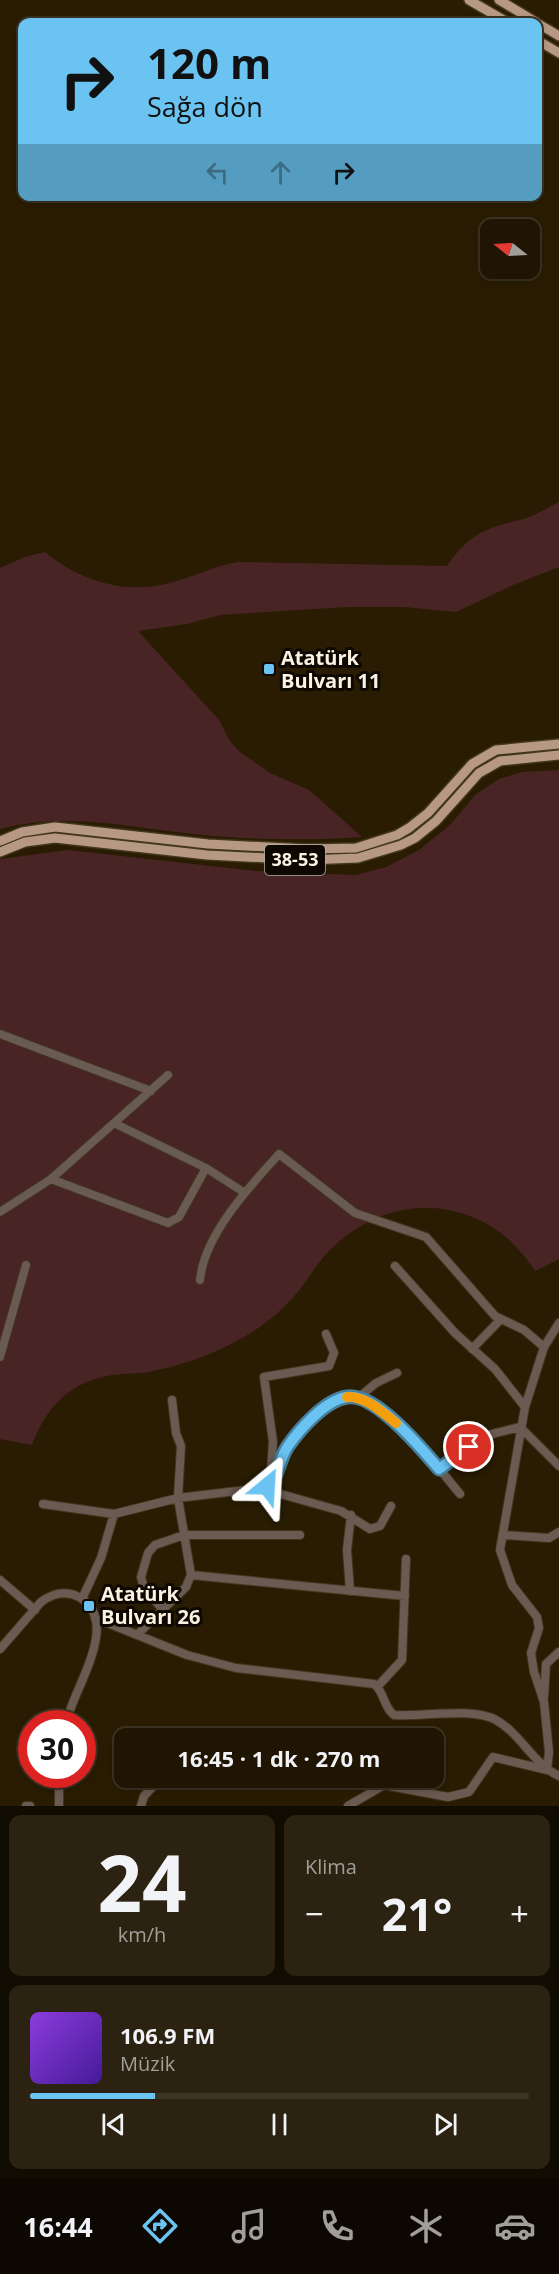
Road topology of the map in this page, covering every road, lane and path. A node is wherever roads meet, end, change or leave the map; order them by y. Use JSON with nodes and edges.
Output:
{"nodes":[{"id":1,"x":469,"y":0,"type":"edge"},
{"id":2,"x":499,"y":0,"type":"edge"},
{"id":3,"x":500,"y":18,"type":"edge"},
{"id":4,"x":529,"y":18,"type":"edge"},
{"id":5,"x":542,"y":26,"type":"edge"},
{"id":6,"x":559,"y":36,"type":"edge"},
{"id":7,"x":542,"y":43,"type":"edge"},
{"id":8,"x":559,"y":53,"type":"edge"},
{"id":9,"x":559,"y":744,"type":"edge"},
{"id":10,"x":559,"y":755,"type":"edge"},
{"id":11,"x":0,"y":841,"type":"edge"},
{"id":12,"x":0,"y":852,"type":"edge"},
{"id":13,"x":0,"y":1034,"type":"edge"},
{"id":14,"x":168,"y":1075,"type":"dead end"},
{"id":15,"x":151,"y":1091,"type":"junction"},
{"id":16,"x":116,"y":1124,"type":"junction"},
{"id":17,"x":206,"y":1168,"type":"junction"},
{"id":18,"x":51,"y":1179,"type":"junction"},
{"id":19,"x":245,"y":1192,"type":"junction"},
{"id":20,"x":0,"y":1212,"type":"edge"},
{"id":21,"x":26,"y":1265,"type":"dead end"},
{"id":22,"x":395,"y":1266,"type":"dead end"},
{"id":23,"x":200,"y":1280,"type":"dead end"},
{"id":24,"x":501,"y":1319,"type":"junction"},
{"id":25,"x":559,"y":1323,"type":"edge"},
{"id":26,"x":326,"y":1334,"type":"dead end"},
{"id":27,"x":544,"y":1347,"type":"junction"},
{"id":28,"x":472,"y":1349,"type":"junction"},
{"id":29,"x":0,"y":1357,"type":"edge"},
{"id":30,"x":397,"y":1373,"type":"dead end"},
{"id":31,"x":358,"y":1398,"type":"junction"},
{"id":32,"x":171,"y":1400,"type":"dead end"},
{"id":33,"x":525,"y":1407,"type":"junction"},
{"id":34,"x":520,"y":1427,"type":"junction"},
{"id":35,"x":559,"y":1466,"type":"edge"},
{"id":36,"x":439,"y":1469,"type":"junction"},
{"id":37,"x":270,"y":1484,"type":"junction"},
{"id":38,"x":460,"y":1494,"type":"dead end"},
{"id":39,"x":178,"y":1498,"type":"junction"},
{"id":40,"x":43,"y":1504,"type":"dead end"},
{"id":41,"x":391,"y":1506,"type":"dead end"},
{"id":42,"x":114,"y":1514,"type":"junction"},
{"id":43,"x":351,"y":1515,"type":"junction"},
{"id":44,"x":559,"y":1532,"type":"edge"},
{"id":45,"x":184,"y":1535,"type":"junction"},
{"id":46,"x":300,"y":1535,"type":"dead end"},
{"id":47,"x":502,"y":1535,"type":"junction"},
{"id":48,"x":406,"y":1559,"type":"dead end"},
{"id":49,"x":191,"y":1575,"type":"junction"},
{"id":50,"x":0,"y":1580,"type":"edge"},
{"id":51,"x":350,"y":1591,"type":"junction"},
{"id":52,"x":405,"y":1596,"type":"junction"},
{"id":53,"x":82,"y":1599,"type":"junction"},
{"id":54,"x":34,"y":1610,"type":"junction"},
{"id":55,"x":163,"y":1610,"type":"junction"},
{"id":56,"x":95,"y":1618,"type":"junction"},
{"id":57,"x":138,"y":1634,"type":"junction"},
{"id":58,"x":0,"y":1648,"type":"edge"},
{"id":59,"x":559,"y":1652,"type":"edge"},
{"id":60,"x":378,"y":1686,"type":"junction"},
{"id":61,"x":544,"y":1702,"type":"junction"},
{"id":62,"x":69,"y":1710,"type":"edge"},
{"id":63,"x":547,"y":1770,"type":"junction"},
{"id":64,"x":559,"y":1776,"type":"edge"},
{"id":65,"x":59,"y":1788,"type":"edge"},
{"id":66,"x":152,"y":1788,"type":"edge"},
{"id":67,"x":59,"y":1806,"type":"edge"},
{"id":68,"x":141,"y":1806,"type":"edge"},
{"id":69,"x":348,"y":1806,"type":"edge"}],
"edges":[{"from":1,"to":3,"type":"main road"},
{"from":2,"to":4,"type":"main road"},
{"from":5,"to":6,"type":"main road"},
{"from":7,"to":8,"type":"main road"},
{"from":9,"to":11,"type":"main road","number":"38-53"},
{"from":10,"to":12,"type":"main road","number":"38-53"},
{"from":13,"to":15,"type":"street"},
{"from":14,"to":15,"type":"street"},
{"from":15,"to":16,"type":"street"},
{"from":16,"to":17,"type":"street"},
{"from":16,"to":18,"type":"street"},
{"from":17,"to":18,"type":"street"},
{"from":17,"to":19,"type":"street"},
{"from":18,"to":20,"type":"street"},
{"from":19,"to":23,"type":"street"},
{"from":19,"to":24,"type":"street"},
{"from":21,"to":29,"type":"street"},
{"from":22,"to":28,"type":"street"},
{"from":24,"to":27,"type":"street"},
{"from":24,"to":28,"type":"street"},
{"from":25,"to":27,"type":"street"},
{"from":26,"to":37,"type":"street"},
{"from":27,"to":33,"type":"street"},
{"from":28,"to":33,"type":"street"},
{"from":30,"to":31,"type":"street"},
{"from":31,"to":36,"type":"street"},
{"from":31,"to":37,"type":"street"},
{"from":32,"to":39,"type":"street"},
{"from":33,"to":34,"type":"street"},
{"from":34,"to":35,"type":"street"},
{"from":34,"to":36,"type":"street"},
{"from":34,"to":47,"type":"street"},
{"from":36,"to":38,"type":"street"},
{"from":37,"to":39,"type":"street"},
{"from":37,"to":43,"type":"street"},
{"from":39,"to":42,"type":"street"},
{"from":39,"to":45,"type":"street"},
{"from":40,"to":42,"type":"street"},
{"from":41,"to":43,"type":"street"},
{"from":42,"to":53,"type":"street"},
{"from":43,"to":51,"type":"street"},
{"from":44,"to":47,"type":"street"},
{"from":45,"to":46,"type":"street"},
{"from":45,"to":49,"type":"street"},
{"from":45,"to":55,"type":"street"},
{"from":47,"to":61,"type":"street"},
{"from":48,"to":52,"type":"street"},
{"from":49,"to":51,"type":"street"},
{"from":49,"to":55,"type":"street"},
{"from":50,"to":54,"type":"street"},
{"from":51,"to":52,"type":"street"},
{"from":52,"to":60,"type":"street"},
{"from":53,"to":54,"type":"street"},
{"from":53,"to":56,"type":"street"},
{"from":54,"to":58,"type":"street"},
{"from":55,"to":57,"type":"street"},
{"from":56,"to":57,"type":"street"},
{"from":56,"to":62,"type":"street"},
{"from":57,"to":60,"type":"street"},
{"from":59,"to":61,"type":"street"},
{"from":60,"to":63,"type":"street"},
{"from":61,"to":63,"type":"street"},
{"from":63,"to":64,"type":"street"},
{"from":63,"to":69,"type":"street"},
{"from":65,"to":67,"type":"street"},
{"from":66,"to":68,"type":"street"}]}
